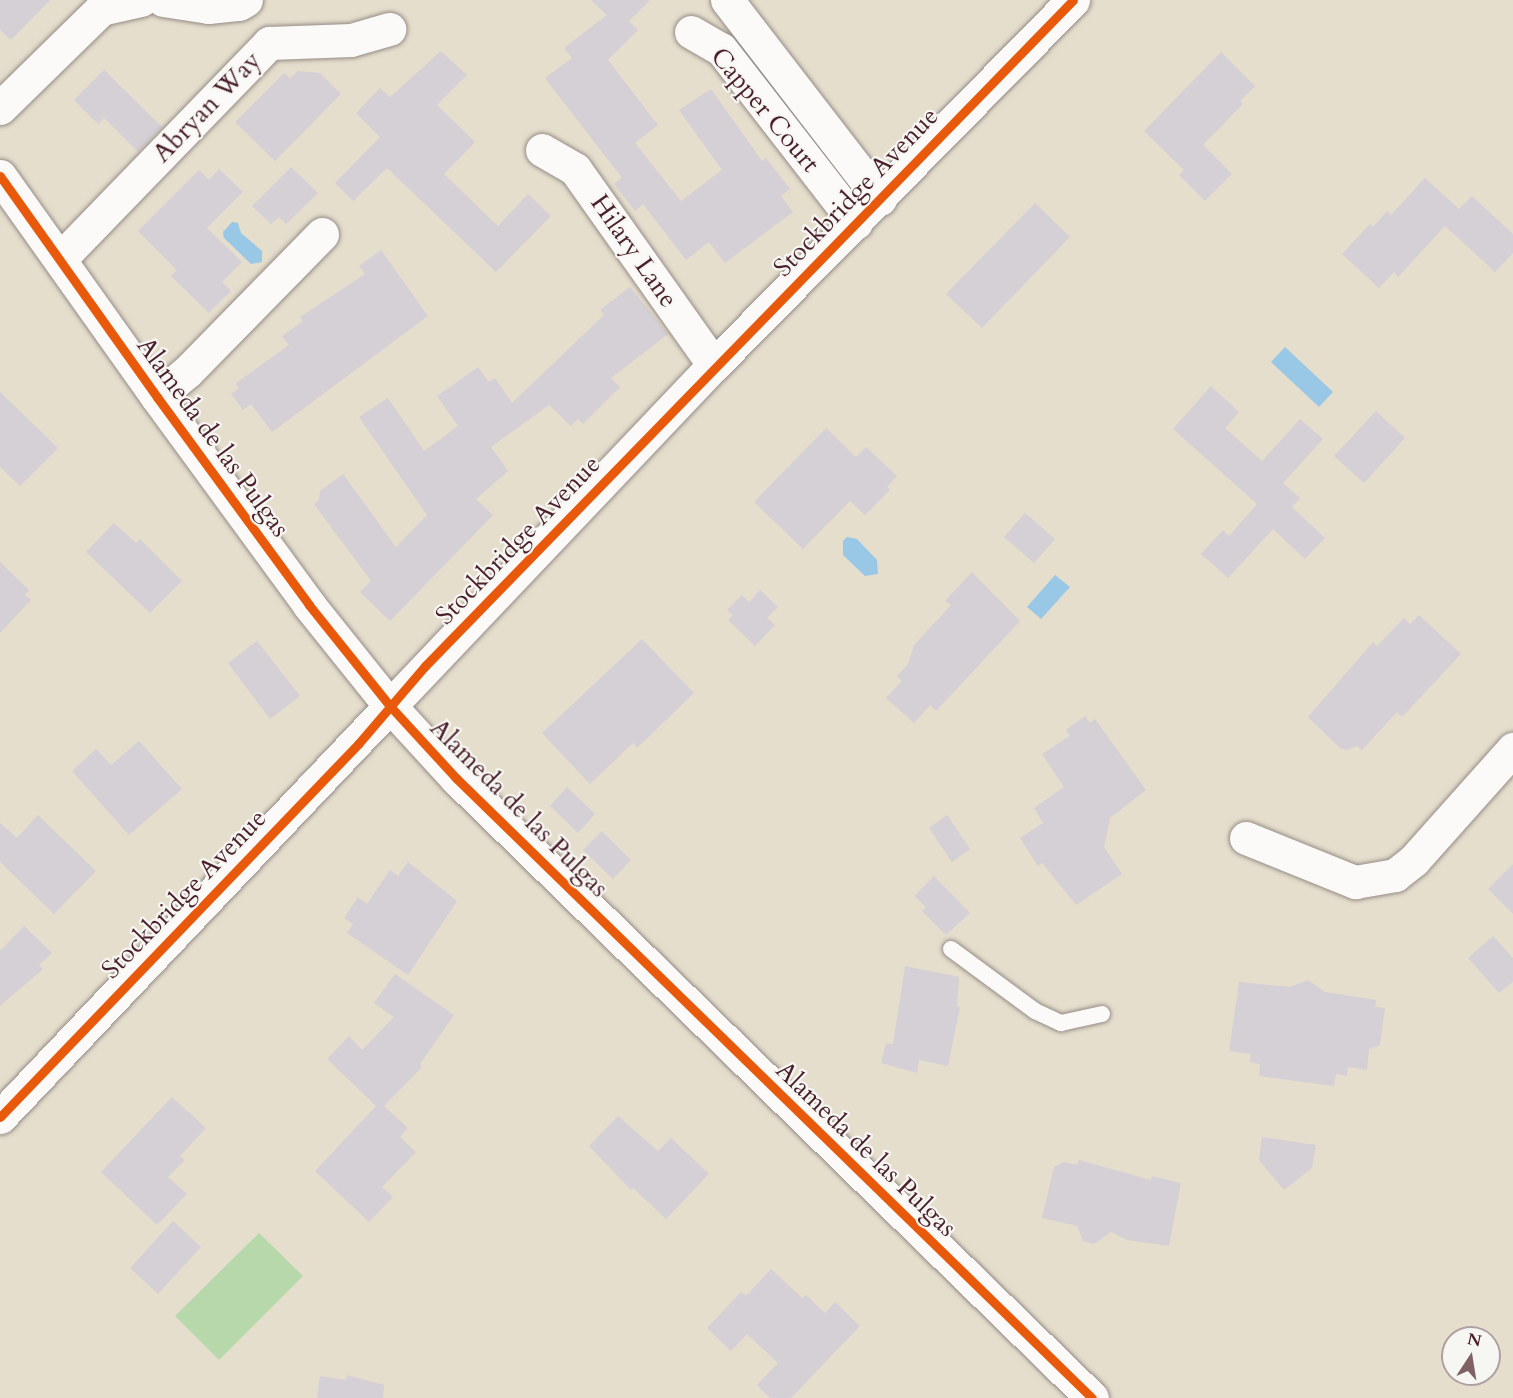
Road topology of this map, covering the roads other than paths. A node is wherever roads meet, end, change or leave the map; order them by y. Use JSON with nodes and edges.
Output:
{"nodes":[{"id":1,"x":141,"y":0,"type":"edge"},
{"id":2,"x":163,"y":0,"type":"edge"},
{"id":3,"x":246,"y":0,"type":"edge"},
{"id":4,"x":727,"y":0,"type":"edge"},
{"id":5,"x":1073,"y":0,"type":"edge"},
{"id":6,"x":389,"y":29,"type":"dead end"},
{"id":7,"x":692,"y":32,"type":"dead end"},
{"id":8,"x":0,"y":108,"type":"edge"},
{"id":9,"x":542,"y":150,"type":"dead end"},
{"id":10,"x":0,"y":176,"type":"edge"},
{"id":11,"x":880,"y":199,"type":"junction"},
{"id":12,"x":856,"y":223,"type":"junction"},
{"id":13,"x":322,"y":234,"type":"dead end"},
{"id":14,"x":60,"y":259,"type":"junction"},
{"id":15,"x":714,"y":365,"type":"junction"},
{"id":16,"x":156,"y":398,"type":"junction"},
{"id":17,"x":390,"y":706,"type":"junction"},
{"id":18,"x":1513,"y":749,"type":"edge"},
{"id":19,"x":1246,"y":838,"type":"dead end"},
{"id":20,"x":951,"y":949,"type":"dead end"},
{"id":21,"x":1102,"y":1014,"type":"dead end"},
{"id":22,"x":3,"y":1107,"type":"edge"},
{"id":23,"x":1092,"y":1398,"type":"edge"}],
"edges":[{"from":1,"to":8,"type":"street"},
{"from":2,"to":3,"type":"street"},
{"from":4,"to":11,"type":"street","name":"Stockbridge Avenue"},
{"from":5,"to":11,"type":"street","name":"Stockbridge Avenue"},
{"from":6,"to":14,"type":"street","name":"Abryan Way"},
{"from":7,"to":12,"type":"street","name":"Capper Court"},
{"from":9,"to":15,"type":"street","name":"Hilary Lane"},
{"from":10,"to":14,"type":"street","name":"Alameda de las Pulgas"},
{"from":11,"to":12,"type":"street","name":"Stockbridge Avenue"},
{"from":12,"to":15,"type":"street","name":"Stockbridge Avenue"},
{"from":13,"to":16,"type":"street"},
{"from":14,"to":16,"type":"street","name":"Alameda de las Pulgas"},
{"from":15,"to":17,"type":"street","name":"Stockbridge Avenue"},
{"from":16,"to":17,"type":"street","name":"Alameda de las Pulgas"},
{"from":17,"to":22,"type":"street","name":"Stockbridge Avenue"},
{"from":17,"to":23,"type":"street","name":"Alameda de las Pulgas"},
{"from":18,"to":19,"type":"street"},
{"from":20,"to":21,"type":"lane"}]}
